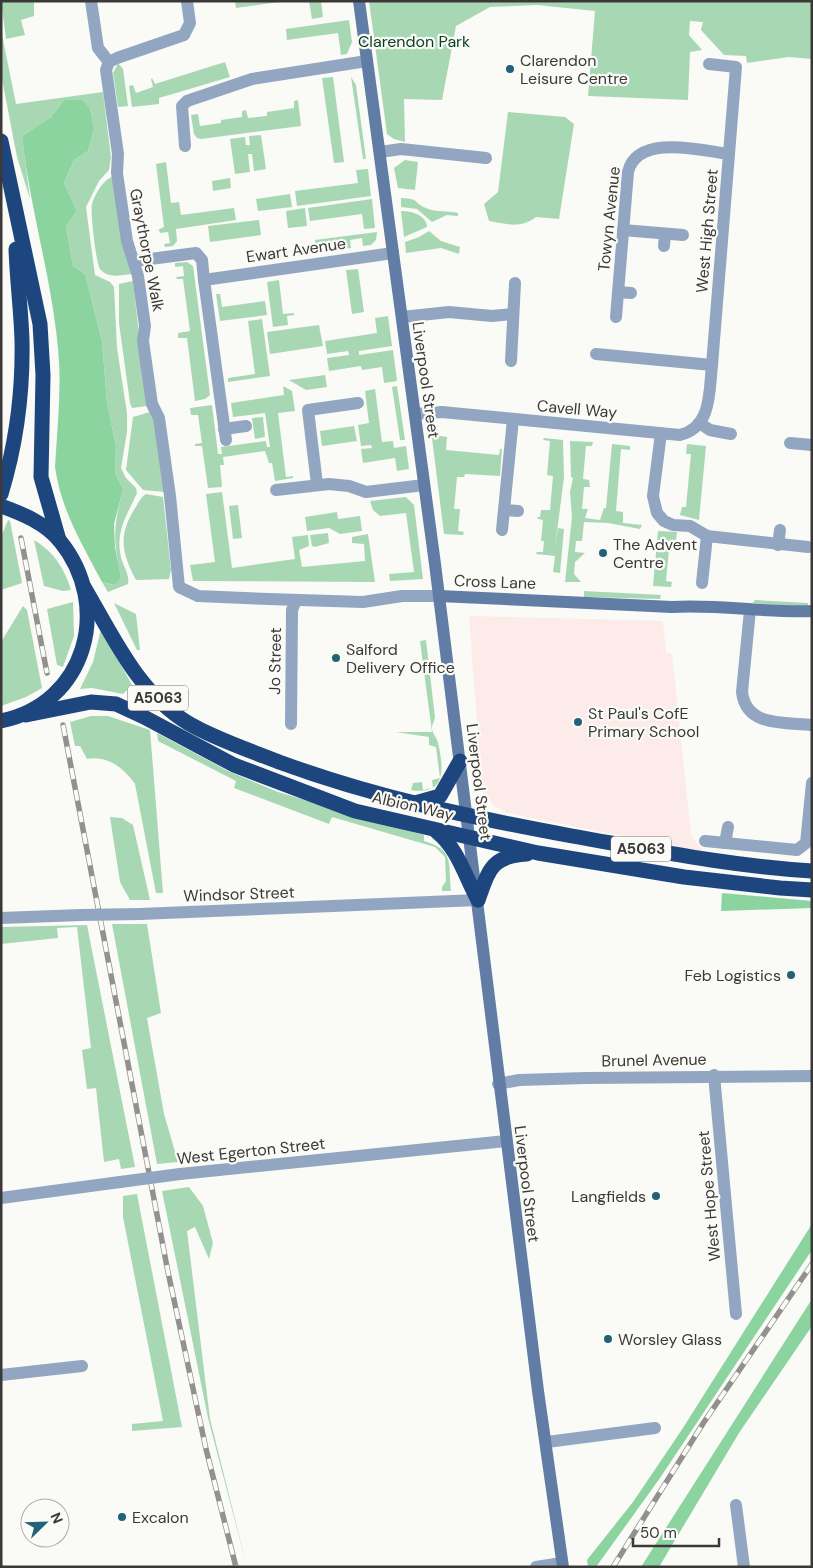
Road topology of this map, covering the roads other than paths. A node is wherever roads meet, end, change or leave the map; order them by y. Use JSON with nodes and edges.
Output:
{"nodes":[{"id":1,"x":91,"y":1,"type":"edge"},
{"id":2,"x":187,"y":1,"type":"edge"},
{"id":3,"x":359,"y":1,"type":"edge"},
{"id":4,"x":368,"y":61,"type":"junction"},
{"id":5,"x":109,"y":62,"type":"junction"},
{"id":6,"x":709,"y":64,"type":"dead end"},
{"id":7,"x":1,"y":141,"type":"edge"},
{"id":8,"x":185,"y":146,"type":"dead end"},
{"id":9,"x":380,"y":152,"type":"junction"},
{"id":10,"x":729,"y":154,"type":"junction"},
{"id":11,"x":486,"y":158,"type":"dead end"},
{"id":12,"x":14,"y":207,"type":"junction"},
{"id":13,"x":623,"y":230,"type":"junction"},
{"id":14,"x":683,"y":235,"type":"dead end"},
{"id":15,"x":393,"y":252,"type":"junction"},
{"id":16,"x":135,"y":261,"type":"junction"},
{"id":17,"x":204,"y":280,"type":"junction"},
{"id":18,"x":515,"y":283,"type":"dead end"},
{"id":19,"x":618,"y":292,"type":"junction"},
{"id":20,"x":631,"y":294,"type":"dead end"},
{"id":21,"x":513,"y":314,"type":"junction"},
{"id":22,"x":616,"y":316,"type":"dead end"},
{"id":23,"x":402,"y":317,"type":"junction"},
{"id":24,"x":596,"y":354,"type":"dead end"},
{"id":25,"x":511,"y":361,"type":"dead end"},
{"id":26,"x":712,"y":365,"type":"junction"},
{"id":27,"x":358,"y":403,"type":"dead end"},
{"id":28,"x":415,"y":414,"type":"junction"},
{"id":29,"x":513,"y":419,"type":"junction"},
{"id":30,"x":701,"y":424,"type":"junction"},
{"id":31,"x":246,"y":426,"type":"dead end"},
{"id":32,"x":660,"y":433,"type":"junction"},
{"id":33,"x":731,"y":434,"type":"dead end"},
{"id":34,"x":790,"y":443,"type":"dead end"},
{"id":35,"x":812,"y":445,"type":"edge"},
{"id":36,"x":317,"y":484,"type":"junction"},
{"id":37,"x":424,"y":485,"type":"junction"},
{"id":38,"x":2,"y":490,"type":"edge"},
{"id":39,"x":276,"y":490,"type":"dead end"},
{"id":40,"x":1,"y":506,"type":"edge"},
{"id":41,"x":504,"y":510,"type":"junction"},
{"id":42,"x":518,"y":511,"type":"dead end"},
{"id":43,"x":502,"y":530,"type":"dead end"},
{"id":44,"x":780,"y":530,"type":"dead end"},
{"id":45,"x":707,"y":536,"type":"junction"},
{"id":46,"x":59,"y":540,"type":"junction"},
{"id":47,"x":778,"y":545,"type":"junction"},
{"id":48,"x":808,"y":547,"type":"dead end"},
{"id":49,"x":702,"y":583,"type":"dead end"},
{"id":50,"x":84,"y":587,"type":"junction"},
{"id":51,"x":179,"y":587,"type":"joint"},
{"id":52,"x":439,"y":596,"type":"junction"},
{"id":53,"x":296,"y":600,"type":"junction"},
{"id":54,"x":750,"y":610,"type":"junction"},
{"id":55,"x":812,"y":612,"type":"edge"},
{"id":56,"x":10,"y":720,"type":"edge"},
{"id":57,"x":291,"y":724,"type":"dead end"},
{"id":58,"x":812,"y":725,"type":"edge"},
{"id":59,"x":460,"y":761,"type":"junction"},
{"id":60,"x":812,"y":783,"type":"edge"},
{"id":61,"x":408,"y":803,"type":"junction"},
{"id":62,"x":467,"y":816,"type":"junction"},
{"id":63,"x":728,"y":827,"type":"dead end"},
{"id":64,"x":435,"y":831,"type":"junction"},
{"id":65,"x":470,"y":837,"type":"junction"},
{"id":66,"x":705,"y":841,"type":"dead end"},
{"id":67,"x":725,"y":843,"type":"junction"},
{"id":68,"x":807,"y":850,"type":"edge"},
{"id":69,"x":538,"y":853,"type":"junction"},
{"id":70,"x":812,"y":871,"type":"edge"},
{"id":71,"x":812,"y":890,"type":"edge"},
{"id":72,"x":478,"y":900,"type":"junction"},
{"id":73,"x":1,"y":918,"type":"edge"},
{"id":74,"x":714,"y":1075,"type":"junction"},
{"id":75,"x":812,"y":1076,"type":"edge"},
{"id":76,"x":498,"y":1084,"type":"junction"},
{"id":77,"x":506,"y":1141,"type":"junction"},
{"id":78,"x":1,"y":1198,"type":"edge"},
{"id":79,"x":736,"y":1314,"type":"dead end"},
{"id":80,"x":82,"y":1366,"type":"dead end"},
{"id":81,"x":1,"y":1375,"type":"edge"},
{"id":82,"x":655,"y":1428,"type":"dead end"},
{"id":83,"x":547,"y":1442,"type":"junction"},
{"id":84,"x":736,"y":1505,"type":"dead end"},
{"id":85,"x":563,"y":1565,"type":"edge"},
{"id":86,"x":536,"y":1567,"type":"edge"},
{"id":87,"x":744,"y":1567,"type":"edge"}],
"edges":[{"from":1,"to":5,"type":"street"},
{"from":2,"to":5,"type":"street"},
{"from":3,"to":4,"type":"street","name":"Liverpool Street"},
{"from":4,"to":8,"type":"street"},
{"from":4,"to":9,"type":"street","name":"Liverpool Street"},
{"from":5,"to":16,"type":"street","name":"Graythorpe Walk"},
{"from":6,"to":10,"type":"street","name":"West High Street"},
{"from":7,"to":12,"type":"highway"},
{"from":9,"to":11,"type":"street"},
{"from":9,"to":15,"type":"street","name":"Liverpool Street"},
{"from":10,"to":13,"type":"street","name":"Towyn Avenue"},
{"from":10,"to":26,"type":"street","name":"West High Street"},
{"from":12,"to":38,"type":"highway"},
{"from":12,"to":46,"type":"highway"},
{"from":13,"to":14,"type":"street"},
{"from":13,"to":19,"type":"street","name":"Towyn Avenue"},
{"from":15,"to":17,"type":"street","name":"Ewart Avenue"},
{"from":15,"to":23,"type":"street","name":"Liverpool Street"},
{"from":16,"to":17,"type":"street"},
{"from":16,"to":51,"type":"street","name":"Graythorpe Walk"},
{"from":17,"to":31,"type":"street"},
{"from":18,"to":21,"type":"street"},
{"from":19,"to":20,"type":"street","name":"Towyn Avenue"},
{"from":19,"to":22,"type":"street","name":"Towyn Avenue"},
{"from":21,"to":23,"type":"street"},
{"from":21,"to":25,"type":"street"},
{"from":23,"to":28,"type":"street","name":"Liverpool Street"},
{"from":24,"to":26,"type":"street"},
{"from":26,"to":30,"type":"street","name":"West High Street"},
{"from":27,"to":36,"type":"street"},
{"from":28,"to":29,"type":"street","name":"Cavell Way"},
{"from":28,"to":37,"type":"street","name":"Liverpool Street"},
{"from":29,"to":32,"type":"street","name":"Cavell Way"},
{"from":29,"to":41,"type":"street"},
{"from":30,"to":32,"type":"street","name":"Cavell Way"},
{"from":30,"to":33,"type":"street"},
{"from":32,"to":45,"type":"street"},
{"from":34,"to":35,"type":"street"},
{"from":36,"to":37,"type":"street"},
{"from":36,"to":39,"type":"street"},
{"from":37,"to":52,"type":"street","name":"Liverpool Street"},
{"from":40,"to":46,"type":"highway"},
{"from":41,"to":42,"type":"street"},
{"from":41,"to":43,"type":"street"},
{"from":44,"to":47,"type":"street"},
{"from":45,"to":47,"type":"street"},
{"from":45,"to":49,"type":"street"},
{"from":46,"to":50,"type":"highway"},
{"from":47,"to":48,"type":"street"},
{"from":50,"to":56,"type":"highway"},
{"from":50,"to":61,"type":"highway","name":"Albion Way","number":"A5063"},
{"from":51,"to":53,"type":"street","name":"Cross Lane"},
{"from":52,"to":53,"type":"street","name":"Cross Lane"},
{"from":52,"to":54,"type":"street","name":"Cross Lane"},
{"from":52,"to":59,"type":"street","name":"Liverpool Street"},
{"from":53,"to":57,"type":"street","name":"Jo Street"},
{"from":54,"to":55,"type":"street","name":"Cross Lane"},
{"from":54,"to":58,"type":"street"},
{"from":56,"to":64,"type":"highway","name":"Albion Way","number":"A5063"},
{"from":59,"to":61,"type":"highway"},
{"from":59,"to":62,"type":"street","name":"Liverpool Street"},
{"from":60,"to":68,"type":"street"},
{"from":61,"to":62,"type":"highway","name":"Albion Way","number":"A5063"},
{"from":62,"to":65,"type":"street","name":"Liverpool Street"},
{"from":62,"to":70,"type":"highway","name":"Albion Way","number":"A5063"},
{"from":63,"to":67,"type":"street"},
{"from":64,"to":65,"type":"highway","name":"Albion Way","number":"A5063"},
{"from":64,"to":72,"type":"highway"},
{"from":65,"to":69,"type":"highway","name":"Albion Way","number":"A5063"},
{"from":65,"to":72,"type":"street","name":"Liverpool Street"},
{"from":66,"to":67,"type":"street"},
{"from":67,"to":68,"type":"street"},
{"from":69,"to":71,"type":"highway","name":"Albion Way","number":"A5063"},
{"from":69,"to":72,"type":"highway"},
{"from":72,"to":73,"type":"street","name":"Windsor Street","bridge":true},
{"from":72,"to":76,"type":"street","name":"Liverpool Street"},
{"from":74,"to":75,"type":"street","name":"Brunel Avenue"},
{"from":74,"to":76,"type":"street","name":"Brunel Avenue"},
{"from":74,"to":79,"type":"street","name":"West Hope Street"},
{"from":76,"to":77,"type":"street","name":"Liverpool Street"},
{"from":77,"to":78,"type":"street","name":"West Egerton Street","bridge":true},
{"from":77,"to":83,"type":"street","name":"Liverpool Street"},
{"from":80,"to":81,"type":"street"},
{"from":82,"to":83,"type":"street"},
{"from":83,"to":85,"type":"street","name":"Liverpool Street"},
{"from":84,"to":87,"type":"street"},
{"from":85,"to":86,"type":"street"}]}
